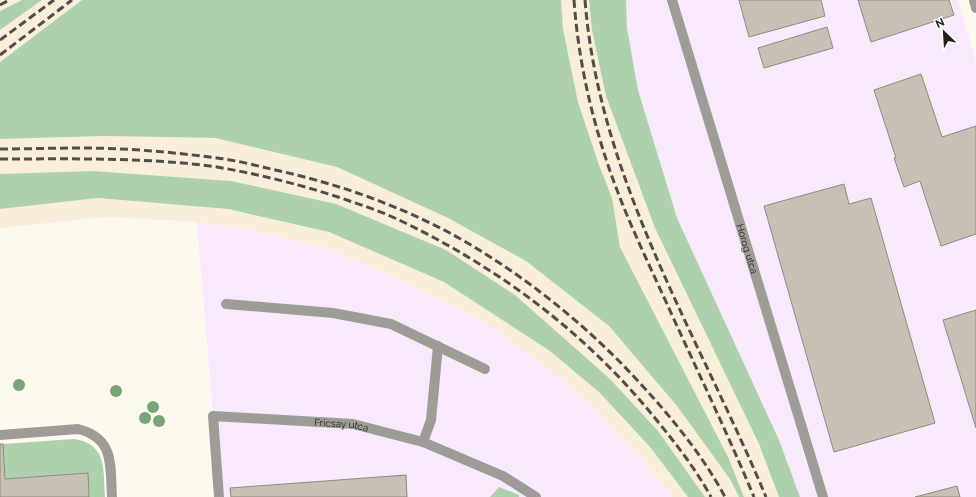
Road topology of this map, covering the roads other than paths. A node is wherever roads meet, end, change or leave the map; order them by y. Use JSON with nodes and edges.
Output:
{"nodes":[{"id":1,"x":672,"y":0,"type":"edge"},
{"id":2,"x":974,"y":0,"type":"edge"},
{"id":3,"x":976,"y":8,"type":"edge"},
{"id":4,"x":226,"y":304,"type":"dead end"},
{"id":5,"x":438,"y":346,"type":"junction"},
{"id":6,"x":485,"y":369,"type":"dead end"},
{"id":7,"x":0,"y":435,"type":"edge"},
{"id":8,"x":423,"y":442,"type":"junction"},
{"id":9,"x":532,"y":496,"type":"edge"},
{"id":10,"x":112,"y":497,"type":"edge"},
{"id":11,"x":219,"y":497,"type":"edge"},
{"id":12,"x":823,"y":497,"type":"edge"}],
"edges":[{"from":1,"to":12,"type":"street","name":"Horog utca"},
{"from":2,"to":3,"type":"street"},
{"from":4,"to":5,"type":"street"},
{"from":5,"to":6,"type":"street"},
{"from":5,"to":8,"type":"street"},
{"from":7,"to":10,"type":"street"},
{"from":8,"to":9,"type":"street","name":"Fricsay utca"},
{"from":8,"to":11,"type":"street","name":"Fricsay utca"}]}
